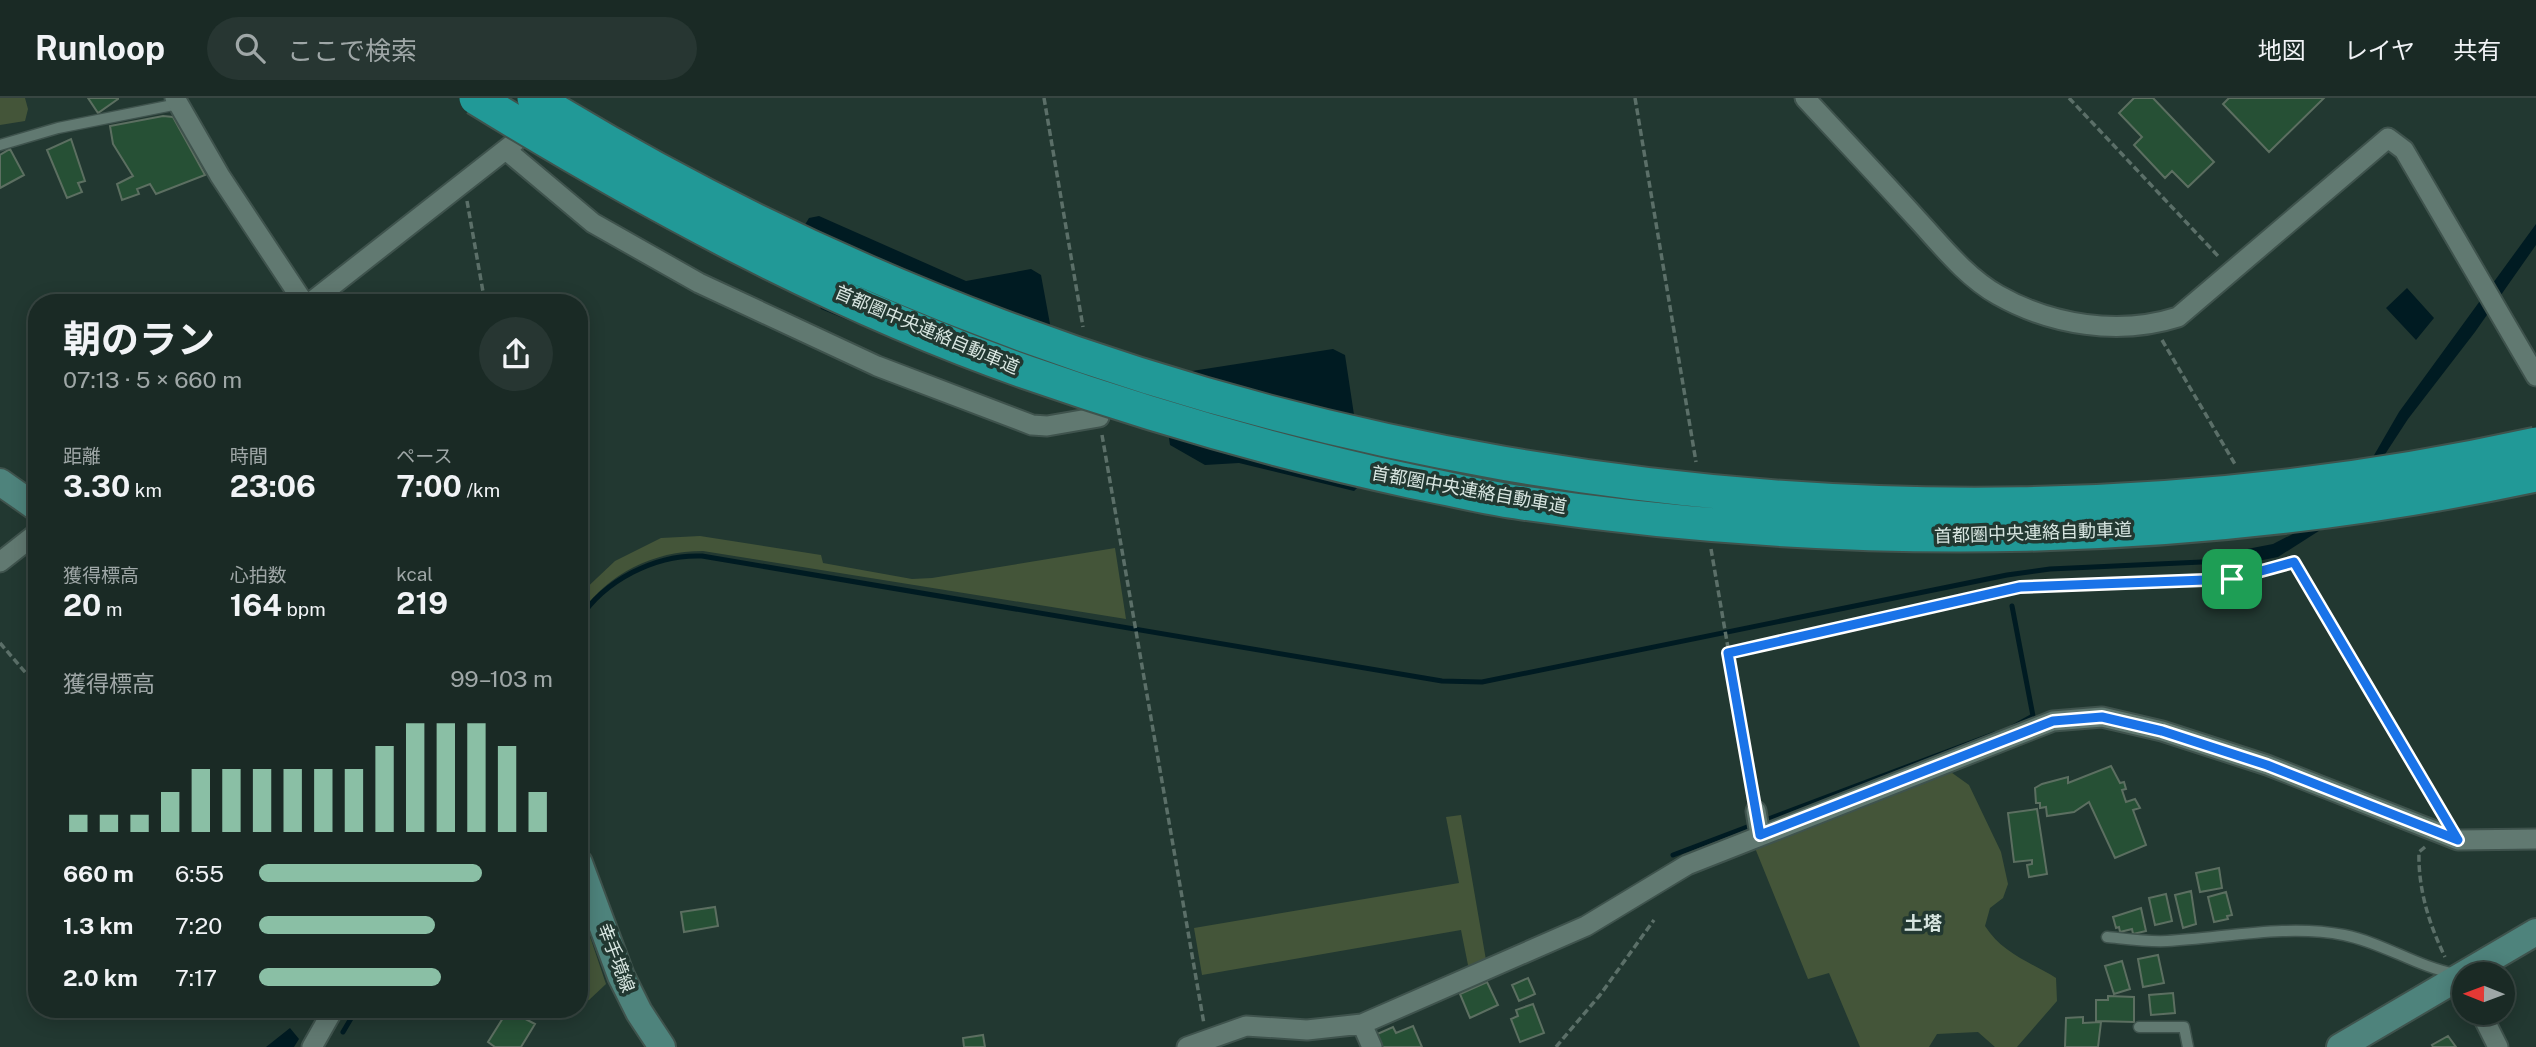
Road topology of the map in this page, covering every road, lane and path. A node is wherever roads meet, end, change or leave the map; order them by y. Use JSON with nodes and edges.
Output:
{"nodes":[{"id":1,"x":476,"y":98,"type":"edge"},
{"id":2,"x":534,"y":98,"type":"edge"},
{"id":3,"x":564,"y":98,"type":"edge"},
{"id":4,"x":1635,"y":98,"type":"edge"},
{"id":5,"x":1805,"y":98,"type":"edge"},
{"id":6,"x":2069,"y":98,"type":"edge"},
{"id":7,"x":176,"y":101,"type":"edge"},
{"id":8,"x":0,"y":145,"type":"edge"},
{"id":9,"x":506,"y":150,"type":"junction"},
{"id":10,"x":464,"y":183,"type":"junction"},
{"id":11,"x":2233,"y":271,"type":"junction"},
{"id":12,"x":298,"y":294,"type":"edge"},
{"id":13,"x":322,"y":294,"type":"edge"},
{"id":14,"x":483,"y":294,"type":"edge"},
{"id":15,"x":2153,"y":325,"type":"junction"},
{"id":16,"x":2536,"y":376,"type":"edge"},
{"id":17,"x":1099,"y":417,"type":"dead end"},
{"id":18,"x":2536,"y":444,"type":"edge"},
{"id":19,"x":1697,"y":465,"type":"dead end"},
{"id":20,"x":2237,"y":468,"type":"dead end"},
{"id":21,"x":2536,"y":475,"type":"edge"},
{"id":22,"x":0,"y":482,"type":"edge"},
{"id":23,"x":28,"y":502,"type":"edge"},
{"id":24,"x":28,"y":540,"type":"edge"},
{"id":25,"x":1710,"y":547,"type":"dead end"},
{"id":26,"x":0,"y":562,"type":"edge"},
{"id":27,"x":1133,"y":615,"type":"dead end"},
{"id":28,"x":0,"y":643,"type":"edge"},
{"id":29,"x":1728,"y":653,"type":"junction"},
{"id":30,"x":28,"y":676,"type":"edge"},
{"id":31,"x":1756,"y":811,"type":"joint"},
{"id":32,"x":1760,"y":834,"type":"junction"},
{"id":33,"x":2536,"y":839,"type":"edge"},
{"id":34,"x":2458,"y":840,"type":"junction"},
{"id":35,"x":588,"y":887,"type":"edge"},
{"id":36,"x":1654,"y":920,"type":"dead end"},
{"id":37,"x":2536,"y":932,"type":"edge"},
{"id":38,"x":2107,"y":937,"type":"dead end"},
{"id":39,"x":2487,"y":962,"type":"edge"},
{"id":40,"x":2452,"y":970,"type":"edge"},
{"id":41,"x":2452,"y":974,"type":"edge"},
{"id":42,"x":2452,"y":983,"type":"edge"},
{"id":43,"x":328,"y":1018,"type":"edge"},
{"id":44,"x":1362,"y":1024,"type":"junction"},
{"id":45,"x":2488,"y":1026,"type":"edge"},
{"id":46,"x":2139,"y":1027,"type":"dead end"},
{"id":47,"x":1206,"y":1040,"type":"junction"},
{"id":48,"x":312,"y":1047,"type":"edge"},
{"id":49,"x":662,"y":1047,"type":"edge"},
{"id":50,"x":1187,"y":1047,"type":"edge"},
{"id":51,"x":1372,"y":1047,"type":"edge"},
{"id":52,"x":1556,"y":1047,"type":"edge"},
{"id":53,"x":2188,"y":1047,"type":"edge"},
{"id":54,"x":2340,"y":1047,"type":"edge"},
{"id":55,"x":2498,"y":1047,"type":"edge"}],
"edges":[{"from":1,"to":21,"type":"highway","name":"首都圏中央連絡自動車道","bridge":true},
{"from":2,"to":18,"type":"highway","name":"首都圏中央連絡自動車道","bridge":true},
{"from":3,"to":9,"type":"street"},
{"from":4,"to":19,"type":"path"},
{"from":5,"to":15,"type":"street"},
{"from":6,"to":11,"type":"path"},
{"from":7,"to":8,"type":"lane"},
{"from":7,"to":12,"type":"street"},
{"from":9,"to":10,"type":"street"},
{"from":9,"to":17,"type":"street"},
{"from":10,"to":13,"type":"street"},
{"from":10,"to":14,"type":"path"},
{"from":11,"to":15,"type":"street"},
{"from":11,"to":16,"type":"street"},
{"from":15,"to":20,"type":"path"},
{"from":22,"to":23,"type":"main road"},
{"from":24,"to":26,"type":"street"},
{"from":25,"to":29,"type":"path"},
{"from":27,"to":47,"type":"path"},
{"from":28,"to":30,"type":"path"},
{"from":29,"to":31,"type":"path"},
{"from":29,"to":34,"type":"path"},
{"from":31,"to":32,"type":"street"},
{"from":32,"to":34,"type":"street"},
{"from":32,"to":44,"type":"street"},
{"from":33,"to":34,"type":"street"},
{"from":34,"to":40,"type":"path"},
{"from":35,"to":49,"type":"main road","name":"幸手境線"},
{"from":36,"to":52,"type":"path"},
{"from":37,"to":39,"type":"main road"},
{"from":38,"to":41,"type":"lane"},
{"from":42,"to":54,"type":"main road"},
{"from":43,"to":48,"type":"street"},
{"from":44,"to":47,"type":"street"},
{"from":44,"to":51,"type":"street"},
{"from":45,"to":55,"type":"street"},
{"from":46,"to":53,"type":"lane"},
{"from":47,"to":50,"type":"street"}]}
